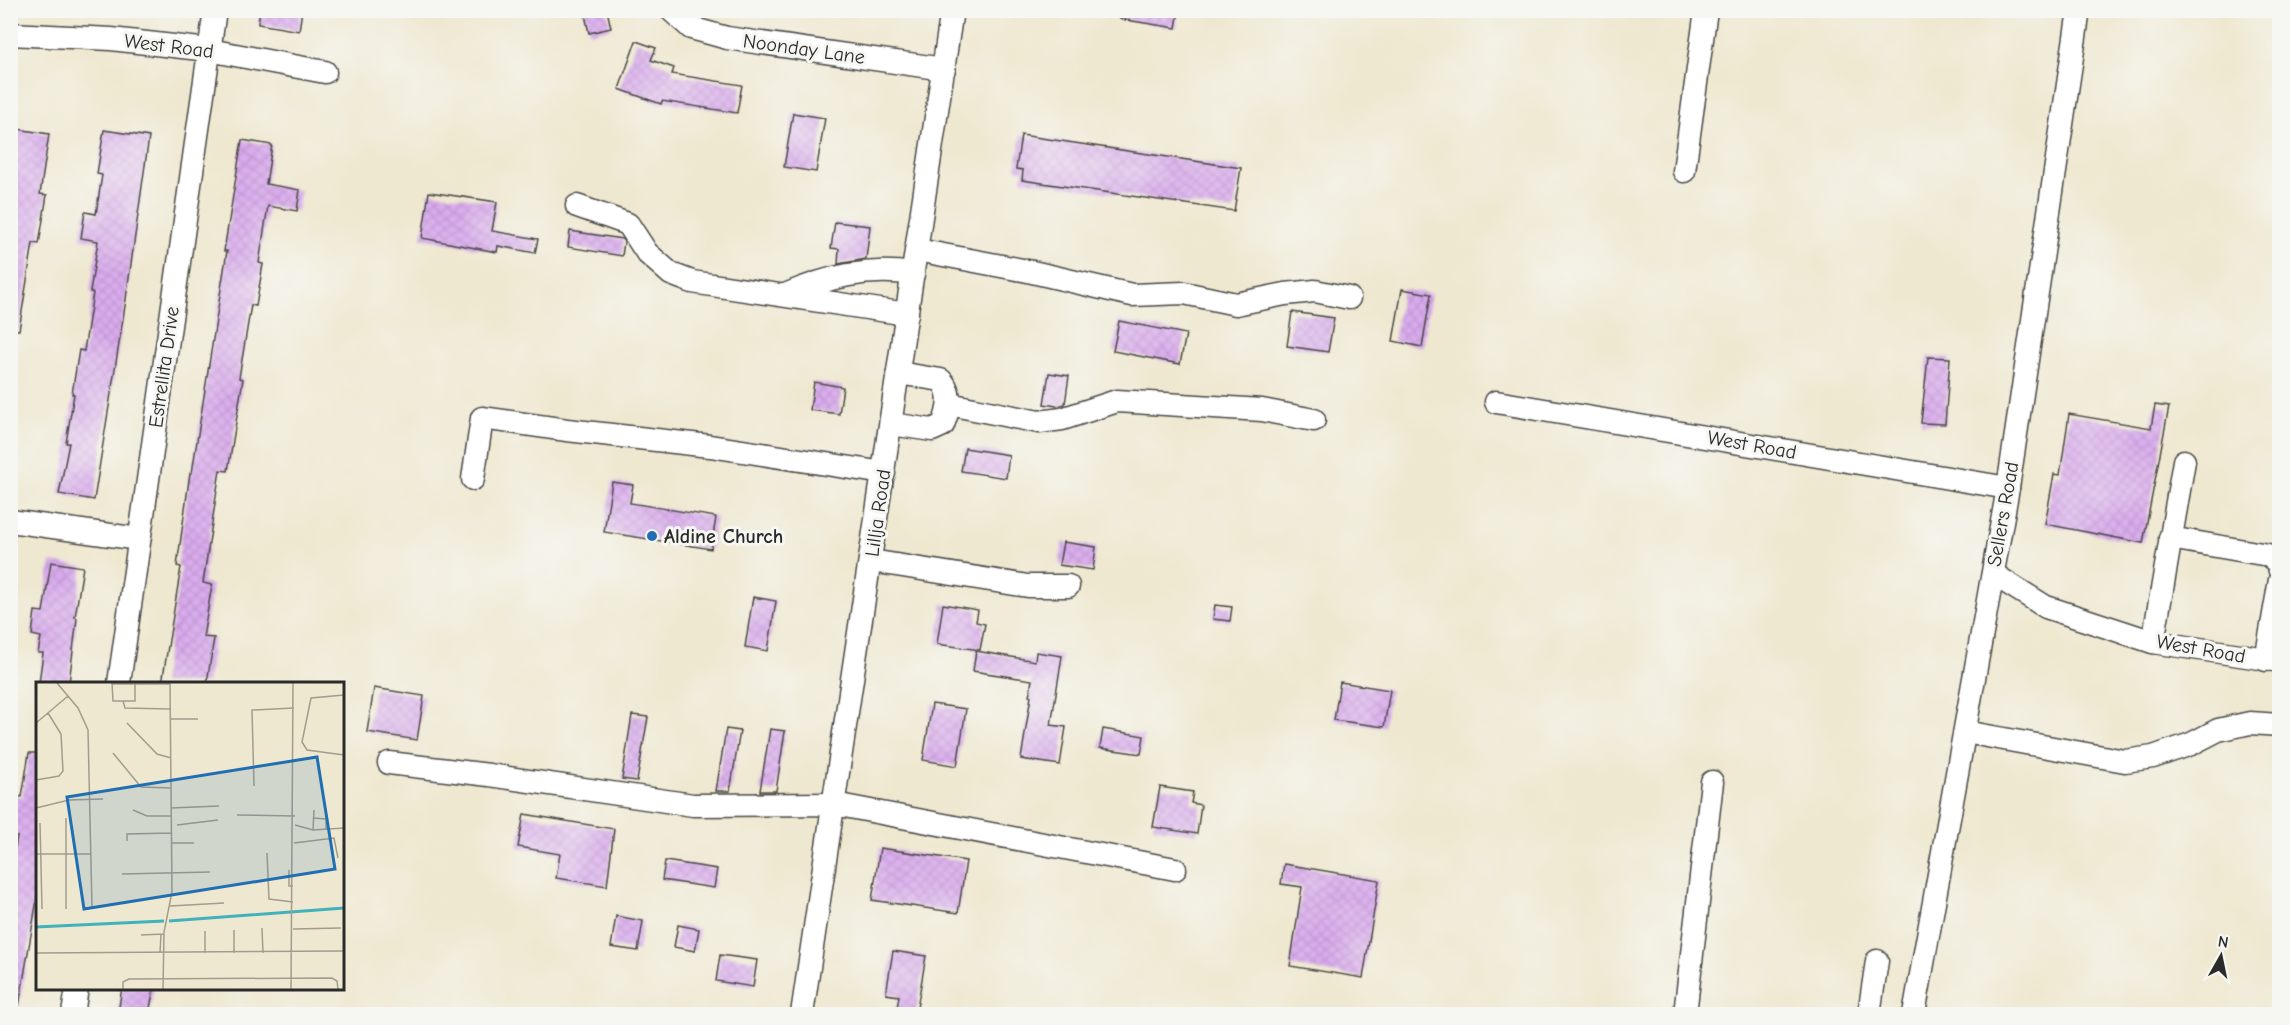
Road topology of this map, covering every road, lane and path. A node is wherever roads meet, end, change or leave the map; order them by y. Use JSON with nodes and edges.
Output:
{"nodes":[{"id":1,"x":215,"y":10,"type":"edge"},
{"id":2,"x":671,"y":10,"type":"edge"},
{"id":3,"x":952,"y":10,"type":"edge"},
{"id":4,"x":1706,"y":10,"type":"edge"},
{"id":5,"x":2079,"y":10,"type":"edge"},
{"id":6,"x":10,"y":34,"type":"edge"},
{"id":7,"x":209,"y":51,"type":"junction"},
{"id":8,"x":944,"y":69,"type":"junction"},
{"id":9,"x":325,"y":72,"type":"dead end"},
{"id":10,"x":1684,"y":171,"type":"dead end"},
{"id":11,"x":577,"y":206,"type":"dead end"},
{"id":12,"x":917,"y":250,"type":"junction"},
{"id":13,"x":913,"y":274,"type":"junction"},
{"id":14,"x":784,"y":296,"type":"junction"},
{"id":15,"x":1349,"y":298,"type":"dead end"},
{"id":16,"x":907,"y":314,"type":"junction"},
{"id":17,"x":898,"y":373,"type":"junction"},
{"id":18,"x":1496,"y":402,"type":"dead end"},
{"id":19,"x":949,"y":404,"type":"junction"},
{"id":20,"x":1314,"y":420,"type":"dead end"},
{"id":21,"x":891,"y":424,"type":"junction"},
{"id":22,"x":2184,"y":461,"type":"dead end"},
{"id":23,"x":884,"y":473,"type":"junction"},
{"id":24,"x":472,"y":479,"type":"dead end"},
{"id":25,"x":2008,"y":488,"type":"junction"},
{"id":26,"x":10,"y":521,"type":"edge"},
{"id":27,"x":2170,"y":538,"type":"junction"},
{"id":28,"x":140,"y":539,"type":"junction"},
{"id":29,"x":871,"y":561,"type":"junction"},
{"id":30,"x":2280,"y":571,"type":"edge"},
{"id":31,"x":1993,"y":574,"type":"junction"},
{"id":32,"x":2280,"y":580,"type":"edge"},
{"id":33,"x":1068,"y":586,"type":"dead end"},
{"id":34,"x":2153,"y":642,"type":"junction"},
{"id":35,"x":2273,"y":661,"type":"edge"},
{"id":36,"x":119,"y":682,"type":"edge"},
{"id":37,"x":2280,"y":725,"type":"edge"},
{"id":38,"x":1965,"y":732,"type":"junction"},
{"id":39,"x":389,"y":763,"type":"dead end"},
{"id":40,"x":1712,"y":783,"type":"dead end"},
{"id":41,"x":834,"y":804,"type":"junction"},
{"id":42,"x":1175,"y":869,"type":"dead end"},
{"id":43,"x":1877,"y":961,"type":"dead end"},
{"id":44,"x":77,"y":989,"type":"edge"},
{"id":45,"x":73,"y":1014,"type":"edge"},
{"id":46,"x":802,"y":1014,"type":"edge"},
{"id":47,"x":1685,"y":1014,"type":"edge"},
{"id":48,"x":1869,"y":1014,"type":"edge"},
{"id":49,"x":1914,"y":1014,"type":"edge"}],
"edges":[{"from":1,"to":7,"type":"street","name":"Estrellita Drive"},
{"from":2,"to":8,"type":"street","name":"Noonday Lane"},
{"from":3,"to":8,"type":"street","name":"Lillja Road"},
{"from":4,"to":10,"type":"street"},
{"from":5,"to":25,"type":"street","name":"Sellers Road"},
{"from":6,"to":7,"type":"street","name":"West Road"},
{"from":7,"to":9,"type":"street","name":"West Road"},
{"from":7,"to":28,"type":"street","name":"Estrellita Drive"},
{"from":8,"to":12,"type":"street","name":"Lillja Road"},
{"from":11,"to":14,"type":"street"},
{"from":12,"to":13,"type":"street","name":"Lillja Road"},
{"from":12,"to":15,"type":"street"},
{"from":13,"to":14,"type":"street"},
{"from":13,"to":16,"type":"street","name":"Lillja Road"},
{"from":14,"to":16,"type":"street"},
{"from":16,"to":17,"type":"street","name":"Lillja Road"},
{"from":17,"to":19,"type":"street"},
{"from":17,"to":21,"type":"street","name":"Lillja Road"},
{"from":18,"to":25,"type":"street","name":"West Road"},
{"from":19,"to":20,"type":"street"},
{"from":19,"to":21,"type":"street"},
{"from":21,"to":23,"type":"street","name":"Lillja Road"},
{"from":22,"to":27,"type":"street"},
{"from":23,"to":24,"type":"street"},
{"from":23,"to":29,"type":"street","name":"Lillja Road"},
{"from":25,"to":31,"type":"street","name":"Sellers Road"},
{"from":26,"to":28,"type":"street"},
{"from":27,"to":30,"type":"street"},
{"from":27,"to":34,"type":"street"},
{"from":28,"to":36,"type":"street","name":"Estrellita Drive"},
{"from":29,"to":33,"type":"street"},
{"from":29,"to":41,"type":"street","name":"Lillja Road"},
{"from":31,"to":34,"type":"street","name":"West Road"},
{"from":31,"to":38,"type":"street","name":"Sellers Road"},
{"from":32,"to":35,"type":"street"},
{"from":34,"to":35,"type":"street","name":"West Road"},
{"from":37,"to":38,"type":"street"},
{"from":38,"to":49,"type":"street","name":"Sellers Road"},
{"from":39,"to":41,"type":"street"},
{"from":40,"to":47,"type":"street"},
{"from":41,"to":42,"type":"street"},
{"from":41,"to":46,"type":"street","name":"Lillja Road"},
{"from":43,"to":48,"type":"street"},
{"from":44,"to":45,"type":"street"}]}
